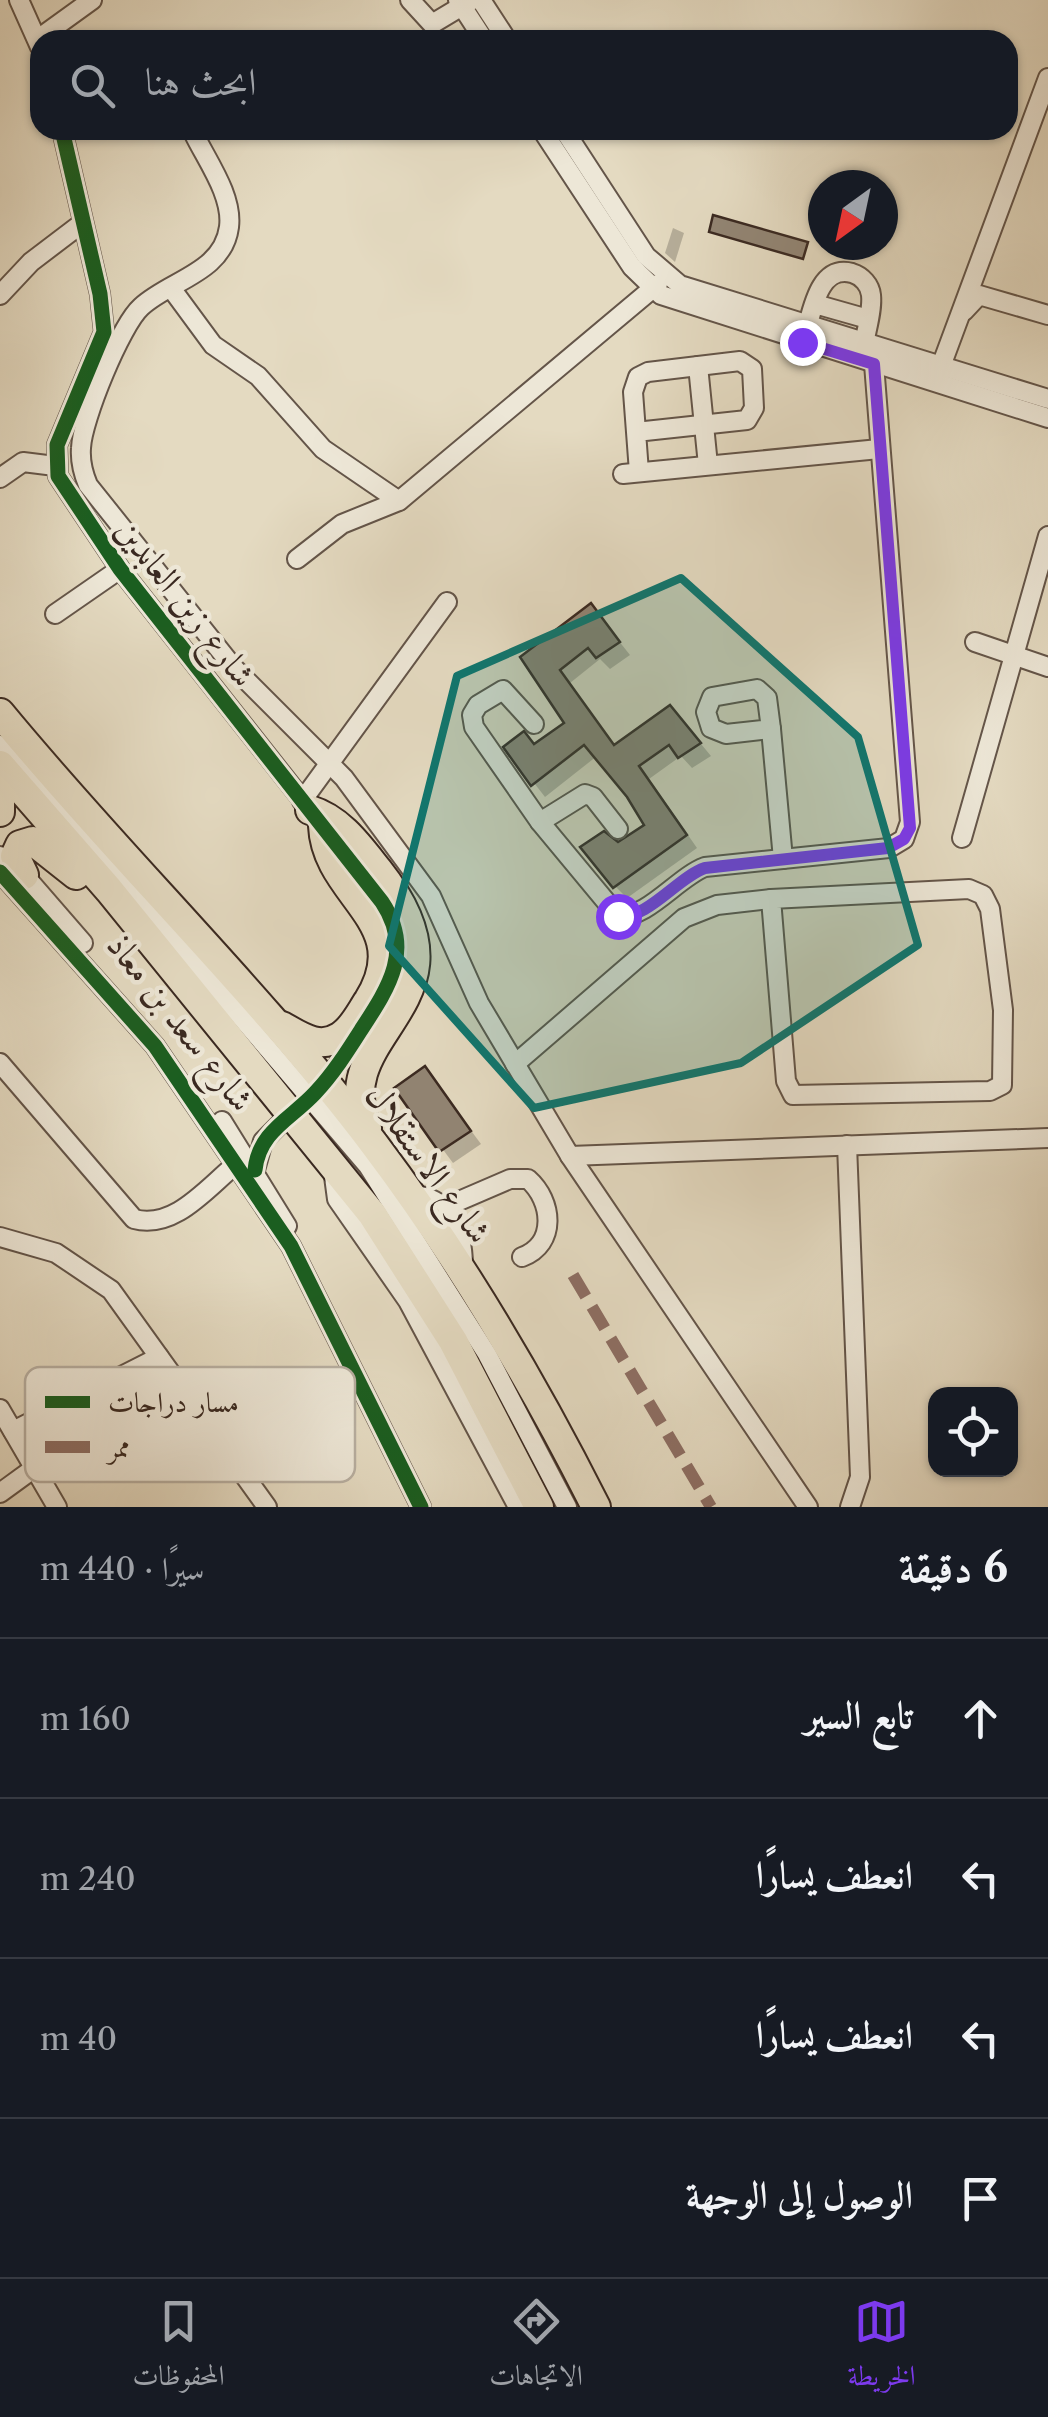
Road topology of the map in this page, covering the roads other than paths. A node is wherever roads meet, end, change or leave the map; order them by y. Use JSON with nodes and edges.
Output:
{"nodes":[{"id":1,"x":19,"y":0,"type":"edge"},
{"id":2,"x":92,"y":0,"type":"edge"},
{"id":3,"x":410,"y":0,"type":"edge"},
{"id":4,"x":481,"y":0,"type":"edge"},
{"id":5,"x":464,"y":2,"type":"edge"},
{"id":6,"x":33,"y":30,"type":"edge"},
{"id":7,"x":55,"y":30,"type":"edge"},
{"id":8,"x":479,"y":30,"type":"edge"},
{"id":9,"x":500,"y":30,"type":"edge"},
{"id":10,"x":1048,"y":78,"type":"edge"},
{"id":11,"x":64,"y":140,"type":"edge"},
{"id":12,"x":197,"y":140,"type":"edge"},
{"id":13,"x":551,"y":140,"type":"edge"},
{"id":14,"x":568,"y":140,"type":"edge"},
{"id":15,"x":583,"y":177,"type":"junction"},
{"id":16,"x":81,"y":224,"type":"junction"},
{"id":17,"x":659,"y":283,"type":"junction"},
{"id":18,"x":170,"y":288,"type":"junction"},
{"id":19,"x":0,"y":295,"type":"edge"},
{"id":20,"x":815,"y":304,"type":"junction"},
{"id":21,"x":1048,"y":315,"type":"edge"},
{"id":22,"x":868,"y":319,"type":"junction"},
{"id":23,"x":955,"y":326,"type":"junction"},
{"id":24,"x":805,"y":334,"type":"junction"},
{"id":25,"x":866,"y":356,"type":"junction"},
{"id":26,"x":698,"y":366,"type":"junction"},
{"id":27,"x":938,"y":374,"type":"junction"},
{"id":28,"x":1048,"y":399,"type":"edge"},
{"id":29,"x":1048,"y":418,"type":"edge"},
{"id":30,"x":704,"y":426,"type":"junction"},
{"id":31,"x":636,"y":432,"type":"junction"},
{"id":32,"x":878,"y":448,"type":"junction"},
{"id":33,"x":708,"y":465,"type":"junction"},
{"id":34,"x":55,"y":466,"type":"junction"},
{"id":35,"x":0,"y":478,"type":"edge"},
{"id":36,"x":399,"y":501,"type":"junction"},
{"id":37,"x":1048,"y":536,"type":"edge"},
{"id":38,"x":297,"y":559,"type":"dead end"},
{"id":39,"x":120,"y":569,"type":"junction"},
{"id":40,"x":447,"y":602,"type":"dead end"},
{"id":41,"x":55,"y":614,"type":"dead end"},
{"id":42,"x":976,"y":642,"type":"dead end"},
{"id":43,"x":1015,"y":654,"type":"junction"},
{"id":44,"x":1048,"y":667,"type":"edge"},
{"id":45,"x":0,"y":713,"type":"edge"},
{"id":46,"x":534,"y":724,"type":"dead end"},
{"id":47,"x":771,"y":729,"type":"dead end"},
{"id":48,"x":0,"y":734,"type":"edge"},
{"id":49,"x":0,"y":745,"type":"edge"},
{"id":50,"x":330,"y":763,"type":"junction"},
{"id":51,"x":0,"y":765,"type":"edge"},
{"id":52,"x":312,"y":812,"type":"junction"},
{"id":53,"x":540,"y":822,"type":"junction"},
{"id":54,"x":618,"y":829,"type":"dead end"},
{"id":55,"x":962,"y":838,"type":"dead end"},
{"id":56,"x":0,"y":856,"type":"edge"},
{"id":57,"x":783,"y":859,"type":"junction"},
{"id":58,"x":12,"y":874,"type":"edge"},
{"id":59,"x":108,"y":890,"type":"junction"},
{"id":60,"x":771,"y":899,"type":"junction"},
{"id":61,"x":137,"y":1015,"type":"junction"},
{"id":62,"x":270,"y":1018,"type":"junction"},
{"id":63,"x":0,"y":1063,"type":"edge"},
{"id":64,"x":339,"y":1063,"type":"dead end"},
{"id":65,"x":515,"y":1064,"type":"junction"},
{"id":66,"x":229,"y":1132,"type":"junction"},
{"id":67,"x":1048,"y":1138,"type":"edge"},
{"id":68,"x":374,"y":1144,"type":"junction"},
{"id":69,"x":847,"y":1145,"type":"junction"},
{"id":70,"x":570,"y":1156,"type":"junction"},
{"id":71,"x":235,"y":1164,"type":"junction"},
{"id":72,"x":334,"y":1164,"type":"junction"},
{"id":73,"x":255,"y":1170,"type":"junction"},
{"id":74,"x":410,"y":1196,"type":"junction"},
{"id":75,"x":445,"y":1207,"type":"junction"},
{"id":76,"x":0,"y":1237,"type":"edge"},
{"id":77,"x":291,"y":1246,"type":"junction"},
{"id":78,"x":522,"y":1257,"type":"dead end"},
{"id":79,"x":462,"y":1272,"type":"junction"},
{"id":80,"x":159,"y":1357,"type":"junction"},
{"id":81,"x":139,"y":1367,"type":"edge"},
{"id":82,"x":166,"y":1367,"type":"edge"},
{"id":83,"x":351,"y":1367,"type":"edge"},
{"id":84,"x":355,"y":1374,"type":"edge"},
{"id":85,"x":0,"y":1409,"type":"edge"},
{"id":86,"x":25,"y":1425,"type":"edge"},
{"id":87,"x":13,"y":1431,"type":"junction"},
{"id":88,"x":25,"y":1453,"type":"edge"},
{"id":89,"x":25,"y":1476,"type":"edge"},
{"id":90,"x":42,"y":1482,"type":"edge"},
{"id":91,"x":249,"y":1482,"type":"edge"},
{"id":92,"x":0,"y":1494,"type":"edge"},
{"id":93,"x":57,"y":1507,"type":"edge"},
{"id":94,"x":267,"y":1507,"type":"edge"},
{"id":95,"x":421,"y":1507,"type":"edge"},
{"id":96,"x":518,"y":1507,"type":"edge"},
{"id":97,"x":538,"y":1507,"type":"edge"},
{"id":98,"x":564,"y":1507,"type":"edge"},
{"id":99,"x":596,"y":1507,"type":"edge"},
{"id":100,"x":808,"y":1507,"type":"edge"},
{"id":101,"x":850,"y":1507,"type":"edge"}],
"edges":[{"from":1,"to":6,"type":"street"},
{"from":2,"to":7,"type":"street"},
{"from":3,"to":5,"type":"street"},
{"from":4,"to":9,"type":"street"},
{"from":5,"to":8,"type":"street"},
{"from":10,"to":23,"type":"street"},
{"from":11,"to":16,"type":"street"},
{"from":12,"to":18,"type":"street"},
{"from":13,"to":15,"type":"street"},
{"from":14,"to":15,"type":"street"},
{"from":15,"to":17,"type":"street"},
{"from":16,"to":19,"type":"street"},
{"from":16,"to":34,"type":"street"},
{"from":17,"to":24,"type":"street"},
{"from":17,"to":36,"type":"street"},
{"from":18,"to":36,"type":"street"},
{"from":18,"to":50,"type":"street"},
{"from":20,"to":22,"type":"street"},
{"from":20,"to":22,"type":"street"},
{"from":20,"to":24,"type":"street"},
{"from":21,"to":23,"type":"street"},
{"from":22,"to":25,"type":"street"},
{"from":23,"to":27,"type":"street"},
{"from":24,"to":25,"type":"street"},
{"from":25,"to":27,"type":"street"},
{"from":25,"to":32,"type":"street"},
{"from":26,"to":30,"type":"street"},
{"from":26,"to":30,"type":"street"},
{"from":26,"to":31,"type":"street"},
{"from":27,"to":28,"type":"street"},
{"from":27,"to":29,"type":"street"},
{"from":30,"to":31,"type":"street"},
{"from":30,"to":33,"type":"street"},
{"from":31,"to":33,"type":"street"},
{"from":32,"to":33,"type":"street"},
{"from":32,"to":57,"type":"street"},
{"from":34,"to":35,"type":"street"},
{"from":34,"to":39,"type":"street","name":"شارع زين العابدين"},
{"from":36,"to":38,"type":"street"},
{"from":37,"to":43,"type":"street"},
{"from":39,"to":41,"type":"street"},
{"from":39,"to":52,"type":"street","name":"شارع زين العابدين"},
{"from":40,"to":50,"type":"street"},
{"from":42,"to":43,"type":"street"},
{"from":43,"to":44,"type":"street"},
{"from":43,"to":55,"type":"street"},
{"from":45,"to":62,"type":"highway","name":"شارع الاستقلال"},
{"from":46,"to":53,"type":"street"},
{"from":47,"to":57,"type":"street"},
{"from":48,"to":98,"type":"street"},
{"from":49,"to":98,"type":"street"},
{"from":50,"to":52,"type":"street"},
{"from":50,"to":65,"type":"street"},
{"from":51,"to":59,"type":"highway"},
{"from":52,"to":62,"type":"highway"},
{"from":52,"to":64,"type":"street","name":"شارع زين العابدين"},
{"from":52,"to":68,"type":"highway"},
{"from":53,"to":54,"type":"street"},
{"from":53,"to":57,"type":"street"},
{"from":56,"to":58,"type":"street","name":"شارع سعد بن معاذ"},
{"from":58,"to":59,"type":"highway"},
{"from":58,"to":61,"type":"street","name":"شارع سعد بن معاذ"},
{"from":59,"to":72,"type":"highway"},
{"from":60,"to":60,"type":"street"},
{"from":60,"to":65,"type":"street"},
{"from":61,"to":66,"type":"street","name":"شارع سعد بن معاذ"},
{"from":61,"to":71,"type":"street","name":"شارع سعد بن معاذ"},
{"from":62,"to":68,"type":"highway","name":"شارع الاستقلال"},
{"from":63,"to":71,"type":"street"},
{"from":65,"to":70,"type":"street"},
{"from":66,"to":73,"type":"street","name":"شارع سعد بن معاذ"},
{"from":66,"to":73,"type":"street"},
{"from":67,"to":69,"type":"street"},
{"from":68,"to":74,"type":"highway","name":"شارع الاستقلال"},
{"from":69,"to":70,"type":"street"},
{"from":69,"to":101,"type":"street"},
{"from":70,"to":100,"type":"street"},
{"from":71,"to":77,"type":"street","name":"شارع سعد بن معاذ"},
{"from":72,"to":96,"type":"street"},
{"from":72,"to":97,"type":"highway"},
{"from":73,"to":77,"type":"street","name":"شارع سعد بن معاذ"},
{"from":74,"to":75,"type":"street"},
{"from":74,"to":79,"type":"highway","name":"شارع الاستقلال"},
{"from":75,"to":78,"type":"street"},
{"from":75,"to":79,"type":"street"},
{"from":76,"to":80,"type":"street"},
{"from":77,"to":83,"type":"street"},
{"from":79,"to":99,"type":"highway","name":"شارع الاستقلال"},
{"from":80,"to":81,"type":"street"},
{"from":80,"to":82,"type":"street"},
{"from":84,"to":95,"type":"street"},
{"from":85,"to":87,"type":"street"},
{"from":86,"to":87,"type":"street"},
{"from":87,"to":88,"type":"street"},
{"from":89,"to":92,"type":"street"},
{"from":90,"to":93,"type":"street"},
{"from":91,"to":94,"type":"street"}]}
